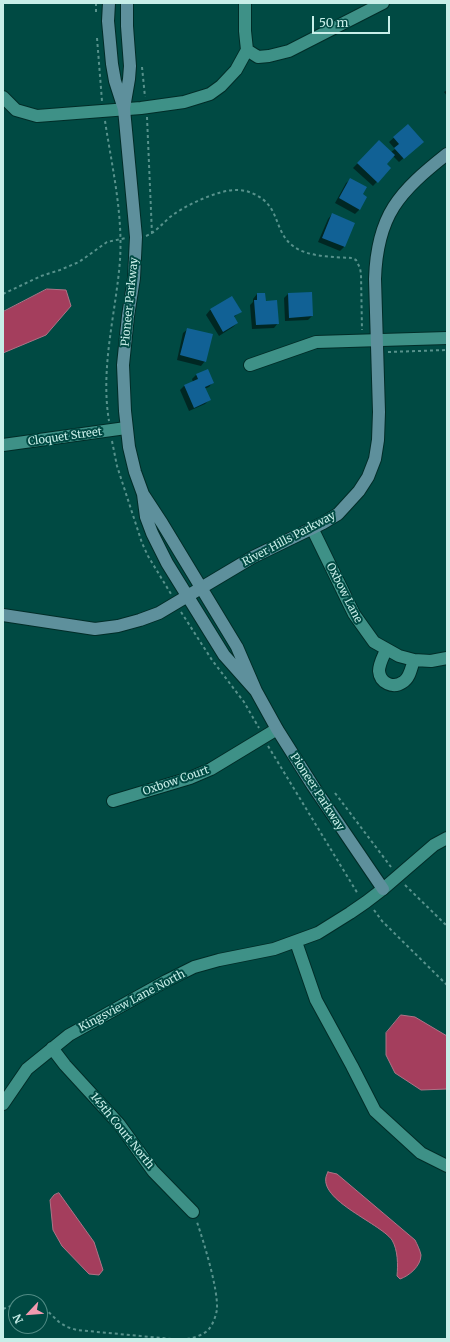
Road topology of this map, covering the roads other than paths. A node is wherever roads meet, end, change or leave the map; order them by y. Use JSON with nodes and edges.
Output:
{"nodes":[{"id":1,"x":109,"y":3,"type":"edge"},
{"id":2,"x":127,"y":3,"type":"edge"},
{"id":3,"x":245,"y":3,"type":"edge"},
{"id":4,"x":383,"y":3,"type":"edge"},
{"id":5,"x":247,"y":50,"type":"junction"},
{"id":6,"x":3,"y":97,"type":"edge"},
{"id":7,"x":124,"y":109,"type":"junction"},
{"id":8,"x":447,"y":154,"type":"edge"},
{"id":9,"x":447,"y":338,"type":"edge"},
{"id":10,"x":376,"y":340,"type":"junction"},
{"id":11,"x":250,"y":365,"type":"dead end"},
{"id":12,"x":126,"y":428,"type":"junction"},
{"id":13,"x":3,"y":445,"type":"edge"},
{"id":14,"x":143,"y":494,"type":"junction"},
{"id":15,"x":312,"y":528,"type":"junction"},
{"id":16,"x":201,"y":587,"type":"junction"},
{"id":17,"x":187,"y":596,"type":"junction"},
{"id":18,"x":3,"y":615,"type":"edge"},
{"id":19,"x":386,"y":650,"type":"junction"},
{"id":20,"x":447,"y":658,"type":"edge"},
{"id":21,"x":414,"y":660,"type":"junction"},
{"id":22,"x":256,"y":691,"type":"junction"},
{"id":23,"x":277,"y":729,"type":"junction"},
{"id":24,"x":114,"y":801,"type":"dead end"},
{"id":25,"x":447,"y":838,"type":"edge"},
{"id":26,"x":383,"y":890,"type":"junction"},
{"id":27,"x":296,"y":942,"type":"junction"},
{"id":28,"x":52,"y":1048,"type":"junction"},
{"id":29,"x":3,"y":1104,"type":"edge"},
{"id":30,"x":447,"y":1166,"type":"edge"},
{"id":31,"x":193,"y":1212,"type":"road end"}],
"edges":[{"from":1,"to":7,"type":"street","name":"Pioneer Parkway"},
{"from":2,"to":7,"type":"street","name":"Pioneer Parkway"},
{"from":3,"to":5,"type":"street"},
{"from":4,"to":5,"type":"street"},
{"from":5,"to":7,"type":"street"},
{"from":6,"to":7,"type":"street"},
{"from":7,"to":12,"type":"street","name":"Pioneer Parkway"},
{"from":8,"to":10,"type":"street","name":"River Hills Parkway"},
{"from":9,"to":10,"type":"street"},
{"from":10,"to":11,"type":"street"},
{"from":10,"to":15,"type":"street","name":"River Hills Parkway"},
{"from":12,"to":13,"type":"street","name":"Cloquet Street"},
{"from":12,"to":14,"type":"street","name":"Pioneer Parkway"},
{"from":14,"to":16,"type":"street","name":"Pioneer Parkway"},
{"from":14,"to":17,"type":"street","name":"Pioneer Parkway"},
{"from":15,"to":16,"type":"street","name":"River Hills Parkway"},
{"from":15,"to":19,"type":"street","name":"Oxbow Lane"},
{"from":16,"to":17,"type":"street","name":"River Hills Parkway"},
{"from":16,"to":22,"type":"street","name":"Pioneer Parkway"},
{"from":17,"to":18,"type":"street","name":"River Hills Parkway"},
{"from":17,"to":22,"type":"street","name":"Pioneer Parkway"},
{"from":19,"to":21,"type":"street","name":"Oxbow Lane"},
{"from":19,"to":21,"type":"street"},
{"from":20,"to":21,"type":"street","name":"Oxbow Lane"},
{"from":22,"to":23,"type":"street","name":"Pioneer Parkway"},
{"from":23,"to":24,"type":"street","name":"Oxbow Court"},
{"from":23,"to":26,"type":"street","name":"Pioneer Parkway"},
{"from":25,"to":26,"type":"street","name":"Kingsview Lane North"},
{"from":26,"to":27,"type":"street","name":"Kingsview Lane North"},
{"from":27,"to":28,"type":"street","name":"Kingsview Lane North"},
{"from":27,"to":30,"type":"street"},
{"from":28,"to":29,"type":"street","name":"Kingsview Lane North"},
{"from":28,"to":31,"type":"street","name":"145th Court North"}]}
